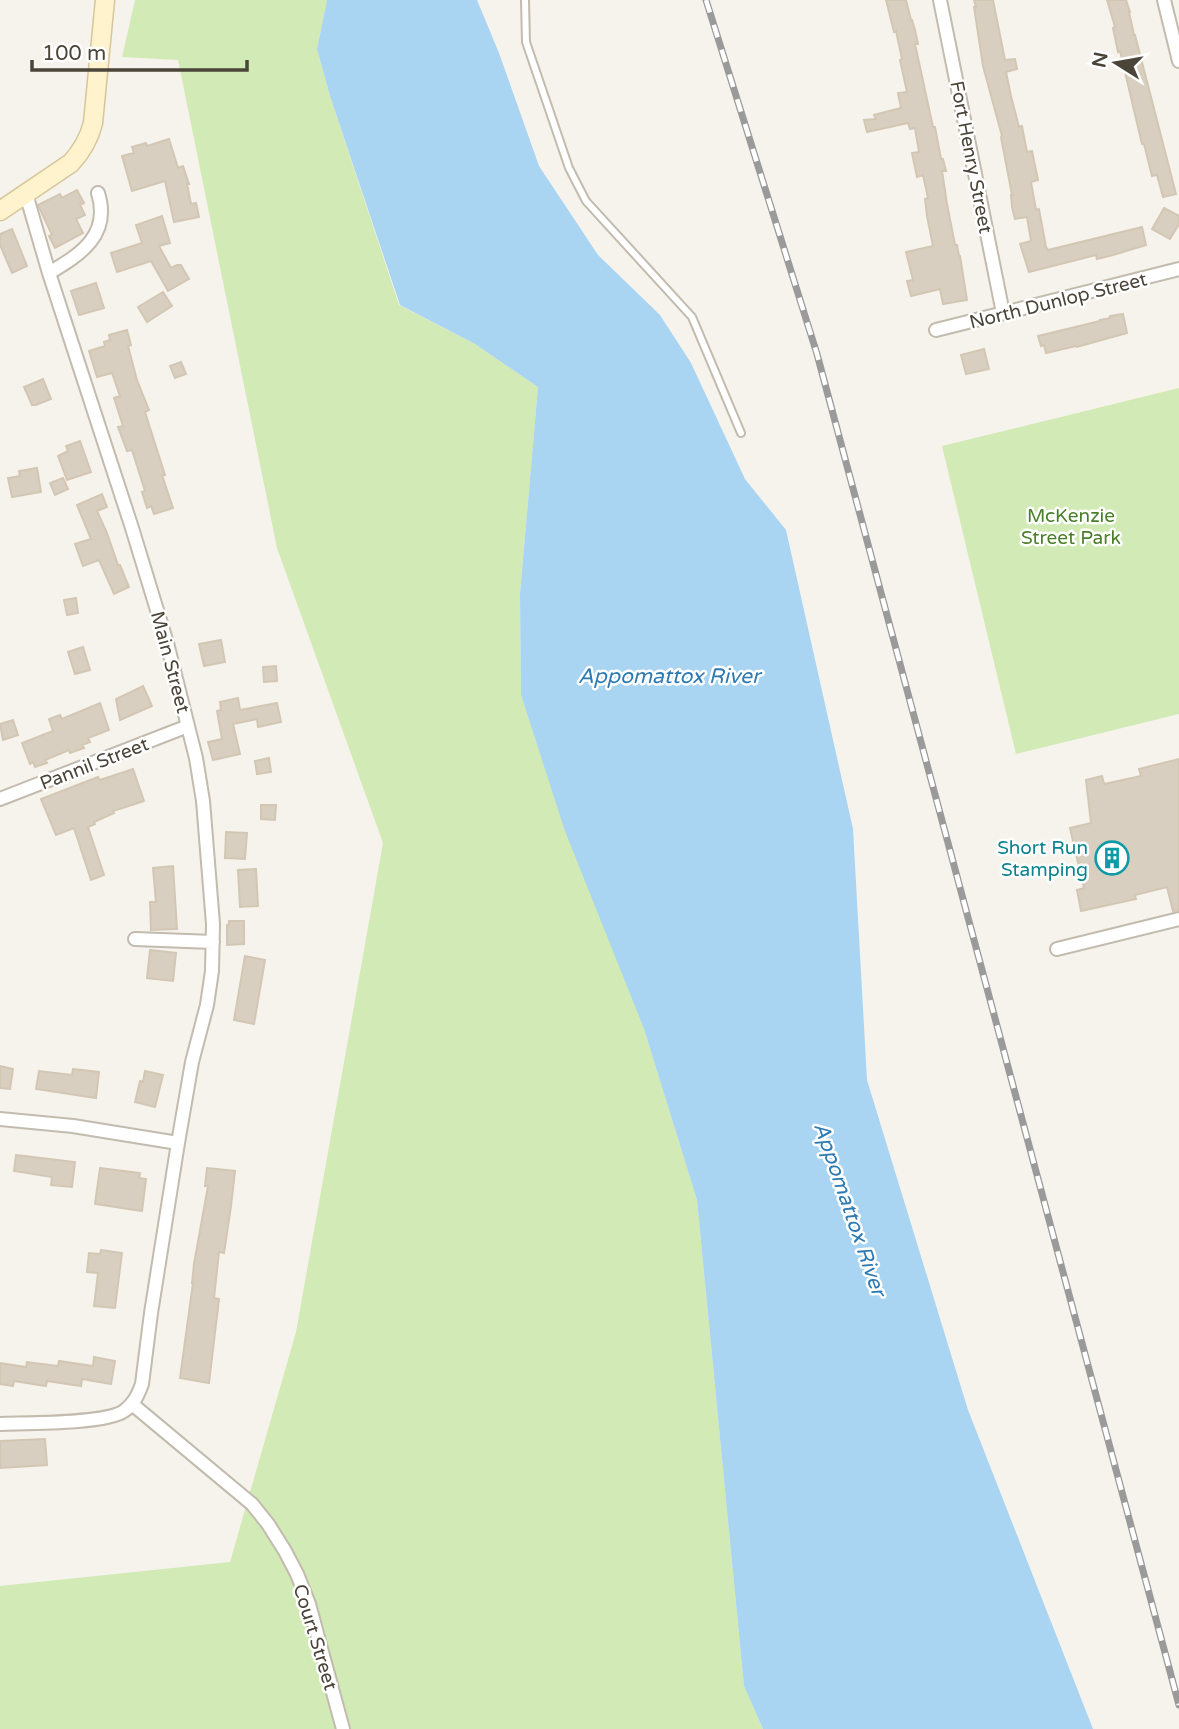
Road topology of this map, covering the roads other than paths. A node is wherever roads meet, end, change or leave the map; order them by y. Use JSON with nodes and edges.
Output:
{"nodes":[{"id":1,"x":105,"y":0,"type":"edge"},
{"id":2,"x":525,"y":0,"type":"edge"},
{"id":3,"x":940,"y":0,"type":"edge"},
{"id":4,"x":1164,"y":0,"type":"edge"},
{"id":5,"x":1179,"y":61,"type":"edge"},
{"id":6,"x":97,"y":193,"type":"dead end"},
{"id":7,"x":26,"y":194,"type":"junction"},
{"id":8,"x":0,"y":211,"type":"edge"},
{"id":9,"x":1179,"y":269,"type":"edge"},
{"id":10,"x":49,"y":273,"type":"junction"},
{"id":11,"x":1003,"y":313,"type":"junction"},
{"id":12,"x":936,"y":330,"type":"dead end"},
{"id":13,"x":741,"y":433,"type":"dead end"},
{"id":14,"x":188,"y":726,"type":"junction"},
{"id":15,"x":0,"y":799,"type":"edge"},
{"id":16,"x":1179,"y":919,"type":"edge"},
{"id":17,"x":135,"y":939,"type":"dead end"},
{"id":18,"x":213,"y":942,"type":"junction"},
{"id":19,"x":1056,"y":949,"type":"dead end"},
{"id":20,"x":0,"y":1119,"type":"edge"},
{"id":21,"x":178,"y":1143,"type":"junction"},
{"id":22,"x":132,"y":1404,"type":"junction"},
{"id":23,"x":0,"y":1424,"type":"edge"},
{"id":24,"x":343,"y":1729,"type":"edge"}],
"edges":[{"from":1,"to":7,"type":"main road"},
{"from":2,"to":13,"type":"lane"},
{"from":3,"to":11,"type":"street","name":"Fort Henry Street"},
{"from":4,"to":5,"type":"street"},
{"from":6,"to":10,"type":"street"},
{"from":7,"to":8,"type":"main road"},
{"from":7,"to":10,"type":"street","name":"Main Street"},
{"from":9,"to":11,"type":"street","name":"North Dunlop Street"},
{"from":10,"to":14,"type":"street","name":"Main Street"},
{"from":11,"to":12,"type":"street","name":"North Dunlop Street"},
{"from":14,"to":15,"type":"street","name":"Pannil Street"},
{"from":14,"to":18,"type":"street","name":"Main Street"},
{"from":16,"to":19,"type":"street"},
{"from":17,"to":18,"type":"street"},
{"from":18,"to":21,"type":"street","name":"Main Street"},
{"from":20,"to":21,"type":"street"},
{"from":21,"to":22,"type":"street","name":"Main Street"},
{"from":22,"to":23,"type":"street"},
{"from":22,"to":24,"type":"street","name":"Court Street"}]}
